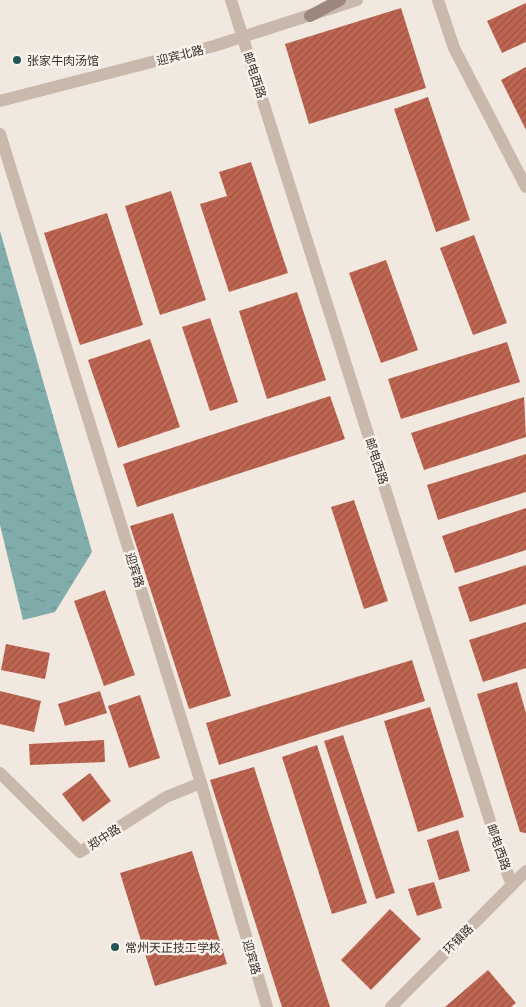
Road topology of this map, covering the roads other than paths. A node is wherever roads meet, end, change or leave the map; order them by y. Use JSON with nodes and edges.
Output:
{"nodes":[{"id":1,"x":231,"y":0,"type":"edge"},
{"id":2,"x":340,"y":0,"type":"edge"},
{"id":3,"x":357,"y":0,"type":"edge"},
{"id":4,"x":438,"y":0,"type":"edge"},
{"id":5,"x":310,"y":16,"type":"junction"},
{"id":6,"x":242,"y":37,"type":"junction"},
{"id":7,"x":0,"y":101,"type":"edge"},
{"id":8,"x":0,"y":134,"type":"edge"},
{"id":9,"x":526,"y":187,"type":"edge"},
{"id":10,"x":0,"y":773,"type":"edge"},
{"id":11,"x":201,"y":782,"type":"junction"},
{"id":12,"x":526,"y":871,"type":"edge"},
{"id":13,"x":512,"y":885,"type":"junction"},
{"id":14,"x":267,"y":1007,"type":"edge"},
{"id":15,"x":391,"y":1007,"type":"edge"}],
"edges":[{"from":1,"to":6,"type":"street","name":"邮电西路"},
{"from":2,"to":5,"type":"main road"},
{"from":3,"to":5,"type":"street","name":"迎宾北路"},
{"from":4,"to":9,"type":"street"},
{"from":5,"to":6,"type":"street","name":"迎宾北路"},
{"from":6,"to":7,"type":"street","name":"迎宾北路"},
{"from":6,"to":13,"type":"street","name":"邮电西路"},
{"from":8,"to":11,"type":"street","name":"迎宾路"},
{"from":10,"to":11,"type":"street","name":"郑中路"},
{"from":11,"to":14,"type":"street","name":"迎宾路"},
{"from":12,"to":13,"type":"street","name":"环镇路"},
{"from":13,"to":15,"type":"street","name":"环镇路"}]}
